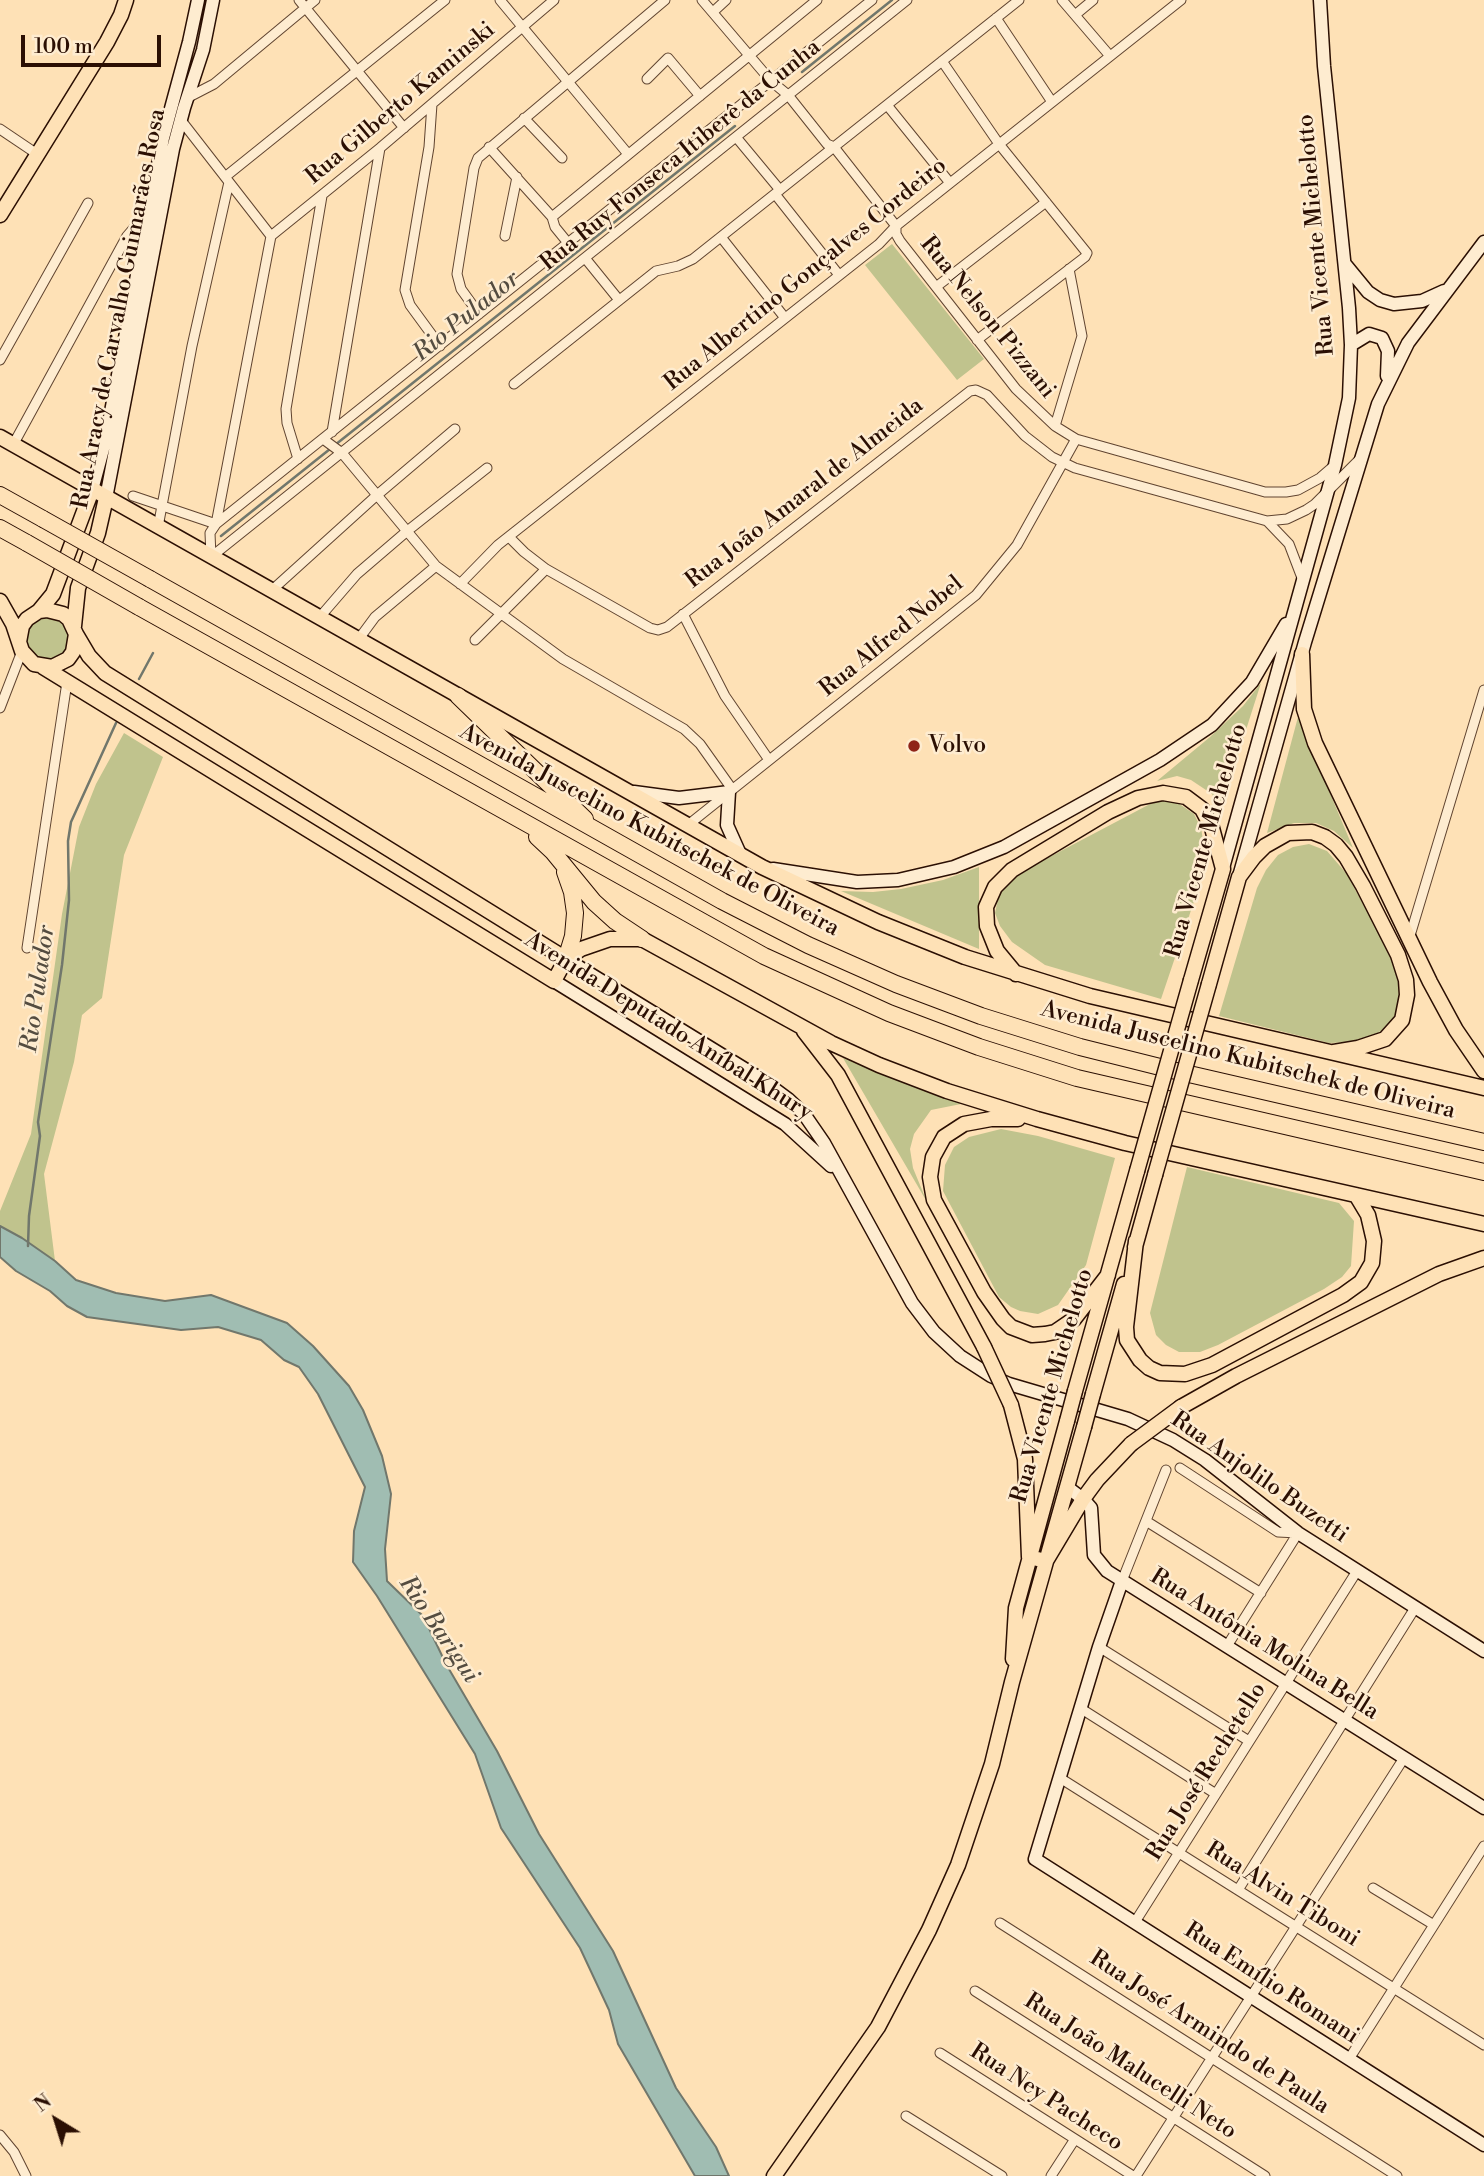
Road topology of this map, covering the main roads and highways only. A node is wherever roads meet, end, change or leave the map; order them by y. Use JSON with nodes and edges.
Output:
{"nodes":[{"id":1,"x":126,"y":0,"type":"edge"},
{"id":2,"x":198,"y":0,"type":"edge"},
{"id":3,"x":213,"y":0,"type":"edge"},
{"id":4,"x":1320,"y":0,"type":"edge"},
{"id":5,"x":0,"y":215,"type":"edge"},
{"id":6,"x":1484,"y":242,"type":"edge"},
{"id":7,"x":1345,"y":264,"type":"junction"},
{"id":8,"x":1447,"y":289,"type":"junction"},
{"id":9,"x":1351,"y":345,"type":"junction"},
{"id":10,"x":1387,"y":383,"type":"junction"},
{"id":11,"x":0,"y":436,"type":"edge"},
{"id":12,"x":92,"y":490,"type":"junction"},
{"id":13,"x":0,"y":495,"type":"edge"},
{"id":14,"x":106,"y":498,"type":"junction"},
{"id":15,"x":0,"y":528,"type":"edge"},
{"id":16,"x":0,"y":599,"type":"edge"},
{"id":17,"x":1298,"y":602,"type":"junction"},
{"id":18,"x":36,"y":613,"type":"junction"},
{"id":19,"x":75,"y":630,"type":"junction"},
{"id":20,"x":21,"y":646,"type":"junction"},
{"id":21,"x":1302,"y":654,"type":"junction"},
{"id":22,"x":43,"y":667,"type":"junction"},
{"id":23,"x":458,"y":696,"type":"junction"},
{"id":24,"x":628,"y":791,"type":"junction"},
{"id":25,"x":520,"y":820,"type":"junction"},
{"id":26,"x":602,"y":835,"type":"junction"},
{"id":27,"x":553,"y":852,"type":"junction"},
{"id":28,"x":740,"y":854,"type":"junction"},
{"id":29,"x":762,"y":867,"type":"junction"},
{"id":30,"x":1223,"y":869,"type":"junction"},
{"id":31,"x":1239,"y":877,"type":"junction"},
{"id":32,"x":642,"y":939,"type":"junction"},
{"id":33,"x":566,"y":958,"type":"junction"},
{"id":34,"x":1017,"y":975,"type":"junction"},
{"id":35,"x":554,"y":981,"type":"junction"},
{"id":36,"x":799,"y":1025,"type":"junction"},
{"id":37,"x":1326,"y":1053,"type":"junction"},
{"id":38,"x":1484,"y":1071,"type":"edge"},
{"id":39,"x":1484,"y":1088,"type":"edge"},
{"id":40,"x":1037,"y":1119,"type":"junction"},
{"id":41,"x":1484,"y":1142,"type":"edge"},
{"id":42,"x":1484,"y":1172,"type":"edge"},
{"id":43,"x":843,"y":1179,"type":"junction"},
{"id":44,"x":1356,"y":1195,"type":"junction"},
{"id":45,"x":1388,"y":1203,"type":"junction"},
{"id":46,"x":1369,"y":1219,"type":"junction"},
{"id":47,"x":1484,"y":1224,"type":"edge"},
{"id":48,"x":1136,"y":1241,"type":"junction"},
{"id":49,"x":1484,"y":1258,"type":"edge"},
{"id":50,"x":1108,"y":1275,"type":"junction"},
{"id":51,"x":1067,"y":1487,"type":"junction"},
{"id":52,"x":1083,"y":1499,"type":"junction"},
{"id":53,"x":1028,"y":1557,"type":"junction"},
{"id":54,"x":1046,"y":1561,"type":"junction"},
{"id":55,"x":1122,"y":1581,"type":"junction"},
{"id":56,"x":1484,"y":1651,"type":"edge"},
{"id":57,"x":1012,"y":1682,"type":"junction"},
{"id":58,"x":1484,"y":1808,"type":"edge"},
{"id":59,"x":1484,"y":2146,"type":"edge"},
{"id":60,"x":774,"y":2176,"type":"edge"}],
"edges":[{"from":1,"to":5,"type":"main road"},
{"from":2,"to":12,"type":"main road","name":"Rua Aracy de Carvalho Guimarães Rosa"},
{"from":3,"to":14,"type":"main road","name":"Rua Aracy de Carvalho Guimarães Rosa"},
{"from":4,"to":7,"type":"main road","name":"Rua Vicente Michelotto"},
{"from":6,"to":8,"type":"main road"},
{"from":7,"to":8,"type":"main road"},
{"from":7,"to":9,"type":"main road","name":"Rua Vicente Michelotto"},
{"from":8,"to":10,"type":"main road"},
{"from":9,"to":10,"type":"main road"},
{"from":9,"to":17,"type":"main road","name":"Rua Vicente Michelotto"},
{"from":10,"to":21,"type":"main road","name":"Rua Vicente Michelotto"},
{"from":11,"to":12,"type":"main road"},
{"from":12,"to":14,"type":"main road"},
{"from":12,"to":18,"type":"main road","name":"Rua Aracy de Carvalho Guimarães Rosa"},
{"from":13,"to":26,"type":"highway","name":"Avenida Juscelino Kubitschek de Oliveira","bridge":true},
{"from":14,"to":19,"type":"main road","name":"Rua Aracy de Carvalho Guimarães Rosa"},
{"from":14,"to":23,"type":"main road"},
{"from":15,"to":25,"type":"highway","bridge":true},
{"from":16,"to":18,"type":"main road"},
{"from":16,"to":20,"type":"main road"},
{"from":17,"to":29,"type":"main road"},
{"from":17,"to":30,"type":"main road","name":"Rua Vicente Michelotto"},
{"from":18,"to":19,"type":"main road"},
{"from":18,"to":20,"type":"main road"},
{"from":19,"to":22,"type":"main road"},
{"from":19,"to":33,"type":"main road","name":"Avenida Deputado Aníbal Khury"},
{"from":20,"to":22,"type":"main road"},
{"from":21,"to":31,"type":"main road","name":"Rua Vicente Michelotto"},
{"from":21,"to":38,"type":"main road"},
{"from":22,"to":35,"type":"main road","name":"Avenida Deputado Aníbal Khury"},
{"from":23,"to":24,"type":"main road"},
{"from":23,"to":26,"type":"highway"},
{"from":24,"to":28,"type":"main road"},
{"from":24,"to":28,"type":"main road"},
{"from":25,"to":27,"type":"highway"},
{"from":25,"to":42,"type":"highway"},
{"from":26,"to":41,"type":"highway","name":"Avenida Juscelino Kubitschek de Oliveira"},
{"from":27,"to":32,"type":"highway"},
{"from":27,"to":33,"type":"highway"},
{"from":28,"to":29,"type":"main road"},
{"from":29,"to":34,"type":"main road"},
{"from":30,"to":34,"type":"main road"},
{"from":30,"to":50,"type":"main road","name":"Rua Vicente Michelotto","bridge":true},
{"from":31,"to":37,"type":"main road"},
{"from":31,"to":48,"type":"main road","name":"Rua Vicente Michelotto","bridge":true},
{"from":32,"to":33,"type":"main road"},
{"from":32,"to":36,"type":"main road"},
{"from":33,"to":35,"type":"main road"},
{"from":33,"to":43,"type":"main road","name":"Avenida Deputado Aníbal Khury"},
{"from":34,"to":37,"type":"main road"},
{"from":35,"to":43,"type":"main road","name":"Avenida Deputado Aníbal Khury"},
{"from":36,"to":40,"type":"main road"},
{"from":36,"to":53,"type":"main road","bridge":true},
{"from":37,"to":39,"type":"main road"},
{"from":40,"to":44,"type":"main road"},
{"from":40,"to":50,"type":"main road"},
{"from":43,"to":56,"type":"main road","name":"Rua Anjolilo Buzetti"},
{"from":44,"to":45,"type":"main road"},
{"from":44,"to":46,"type":"main road"},
{"from":45,"to":46,"type":"main road"},
{"from":45,"to":47,"type":"main road"},
{"from":46,"to":48,"type":"main road"},
{"from":48,"to":51,"type":"main road","name":"Rua Vicente Michelotto","bridge":true},
{"from":49,"to":52,"type":"main road","bridge":true},
{"from":50,"to":53,"type":"main road","name":"Rua Vicente Michelotto","bridge":true},
{"from":51,"to":52,"type":"main road"},
{"from":51,"to":54,"type":"main road","name":"Rua Vicente Michelotto"},
{"from":52,"to":54,"type":"main road"},
{"from":52,"to":55,"type":"main road","name":"Rua Antônia Molina Bella"},
{"from":53,"to":54,"type":"main road"},
{"from":53,"to":57,"type":"main road","name":"Rua Vicente Michelotto"},
{"from":54,"to":57,"type":"main road","name":"Rua Vicente Michelotto"},
{"from":55,"to":58,"type":"main road","name":"Rua Antônia Molina Bella"},
{"from":55,"to":59,"type":"main road","name":"Rua Emílio Romani"},
{"from":57,"to":60,"type":"main road","name":"Rua Vicente Michelotto"}]}
